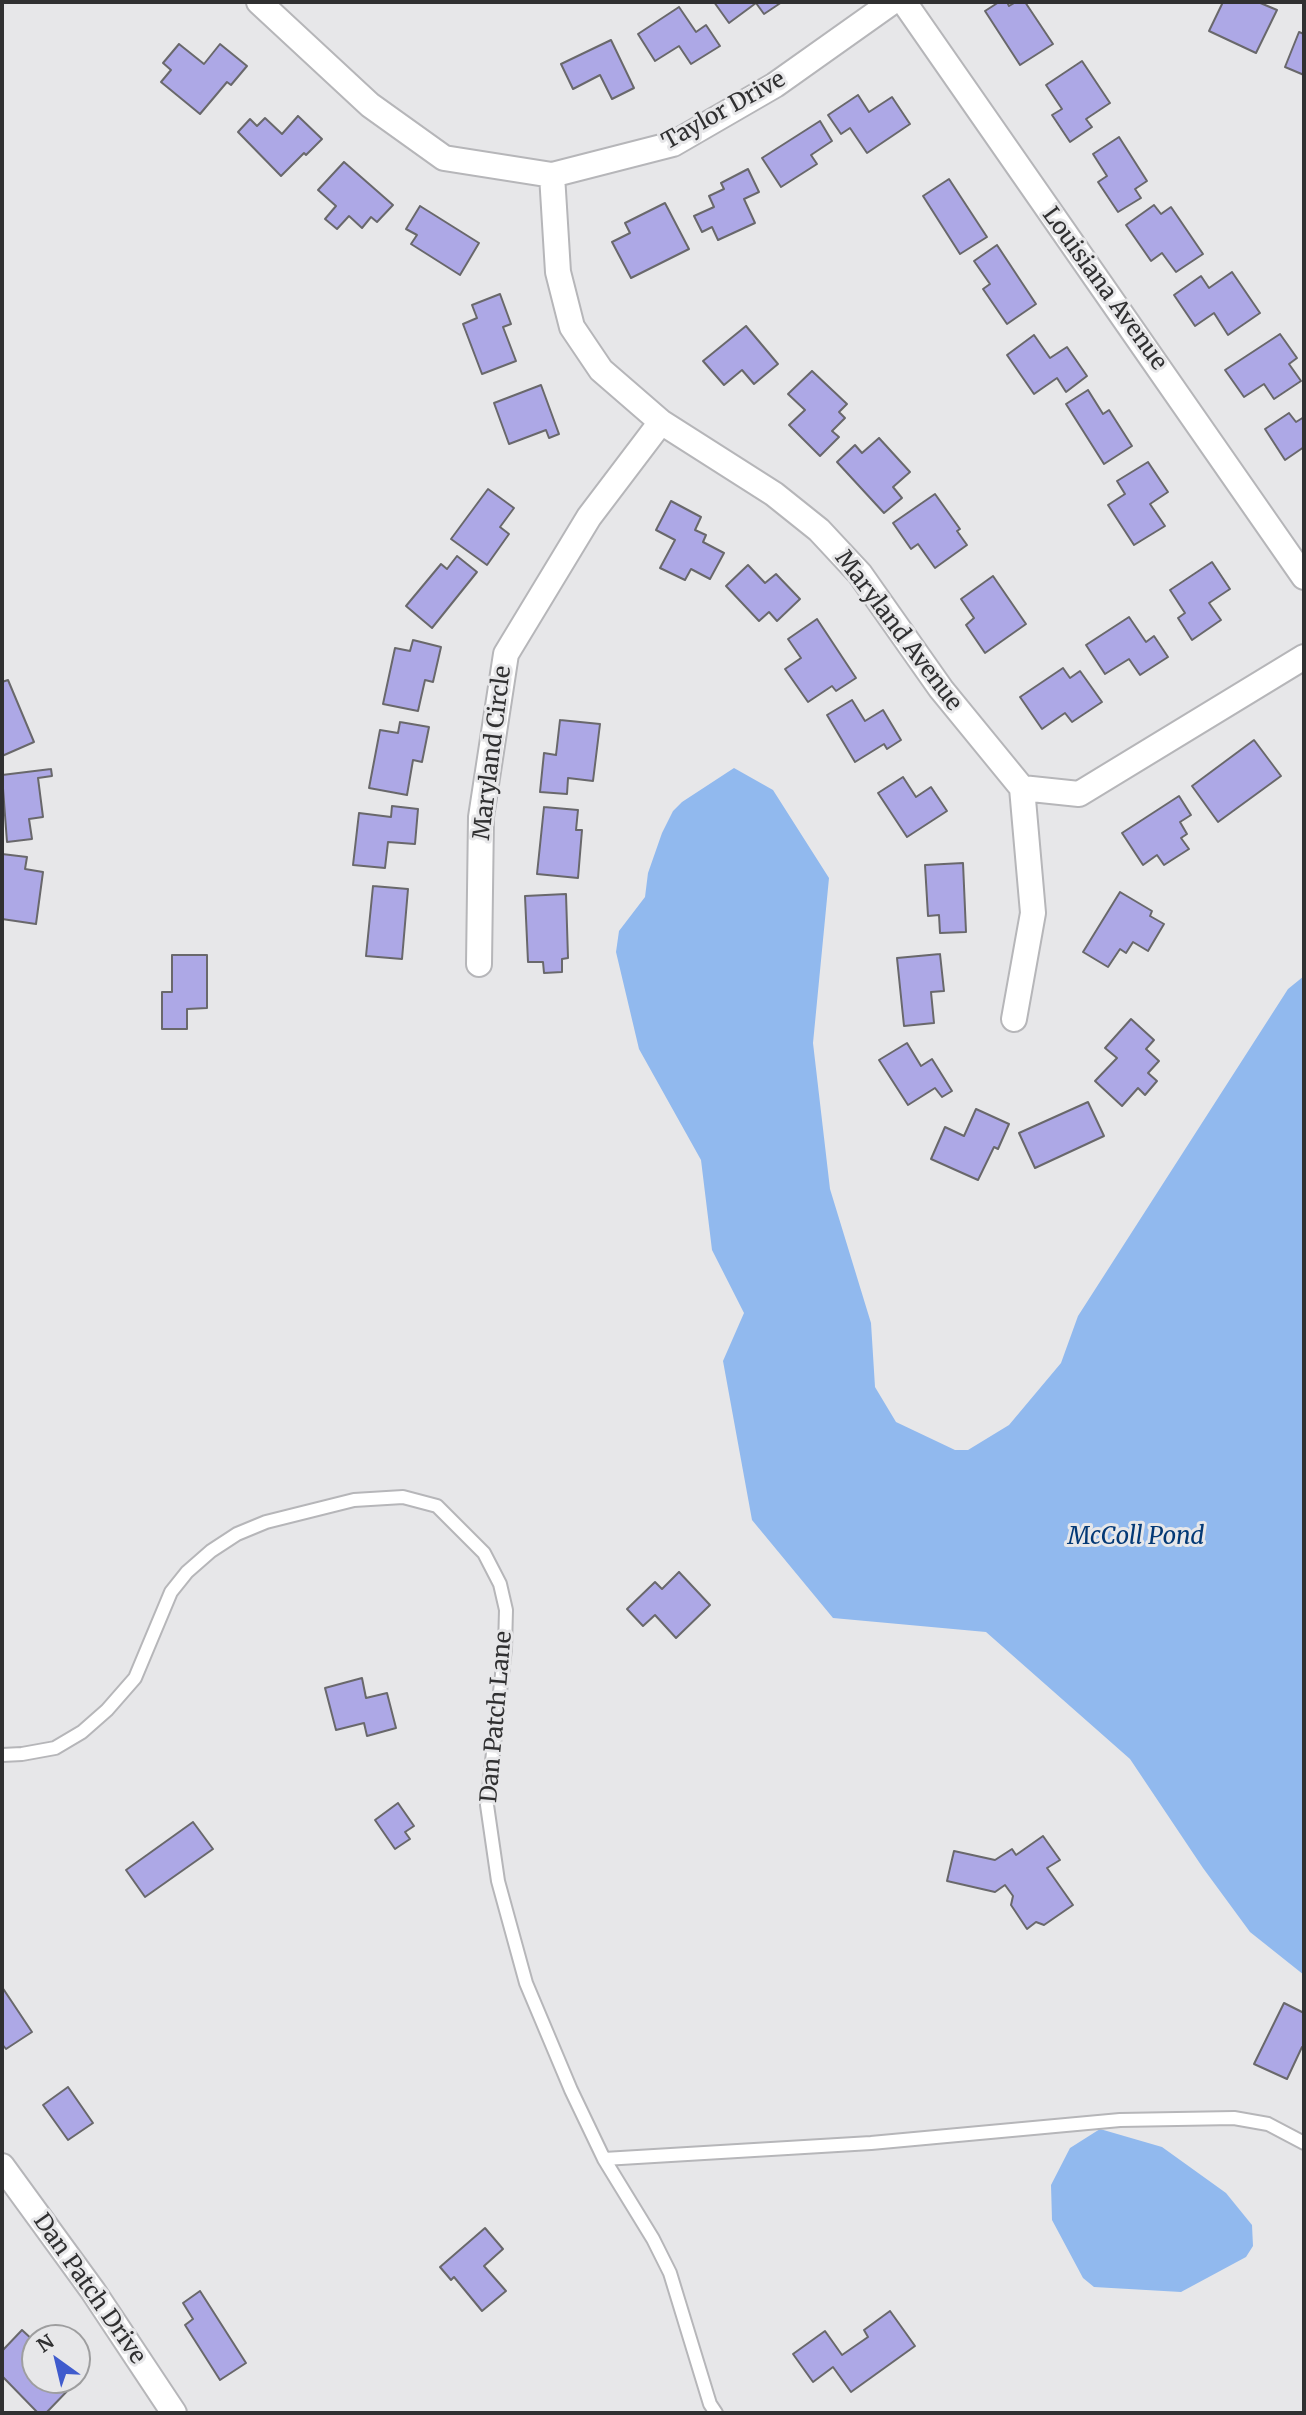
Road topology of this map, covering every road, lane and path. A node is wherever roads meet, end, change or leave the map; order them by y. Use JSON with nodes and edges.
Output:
{"nodes":[{"id":1,"x":259,"y":2,"type":"edge"},
{"id":2,"x":892,"y":2,"type":"edge"},
{"id":3,"x":904,"y":2,"type":"edge"},
{"id":4,"x":552,"y":175,"type":"junction"},
{"id":5,"x":661,"y":422,"type":"junction"},
{"id":6,"x":1304,"y":577,"type":"edge"},
{"id":7,"x":1304,"y":657,"type":"edge"},
{"id":8,"x":1022,"y":788,"type":"junction"},
{"id":9,"x":479,"y":964,"type":"dead end"},
{"id":10,"x":1013,"y":1019,"type":"dead end"},
{"id":11,"x":2,"y":1755,"type":"edge"},
{"id":12,"x":1304,"y":2143,"type":"edge"},
{"id":13,"x":604,"y":2159,"type":"junction"},
{"id":14,"x":2,"y":2165,"type":"edge"},
{"id":15,"x":174,"y":2413,"type":"edge"},
{"id":16,"x":716,"y":2413,"type":"edge"}],
"edges":[{"from":1,"to":4,"type":"street","name":"Taylor Drive"},
{"from":2,"to":4,"type":"street","name":"Taylor Drive"},
{"from":3,"to":6,"type":"street","name":"Louisiana Avenue"},
{"from":4,"to":5,"type":"street","name":"Maryland Avenue"},
{"from":5,"to":8,"type":"street","name":"Maryland Avenue"},
{"from":5,"to":9,"type":"street","name":"Maryland Circle"},
{"from":7,"to":8,"type":"street"},
{"from":8,"to":10,"type":"street"},
{"from":11,"to":13,"type":"lane","name":"Dan Patch Lane"},
{"from":12,"to":13,"type":"lane"},
{"from":13,"to":16,"type":"lane","name":"Dan Patch Lane"},
{"from":14,"to":15,"type":"street","name":"Dan Patch Drive"}]}
